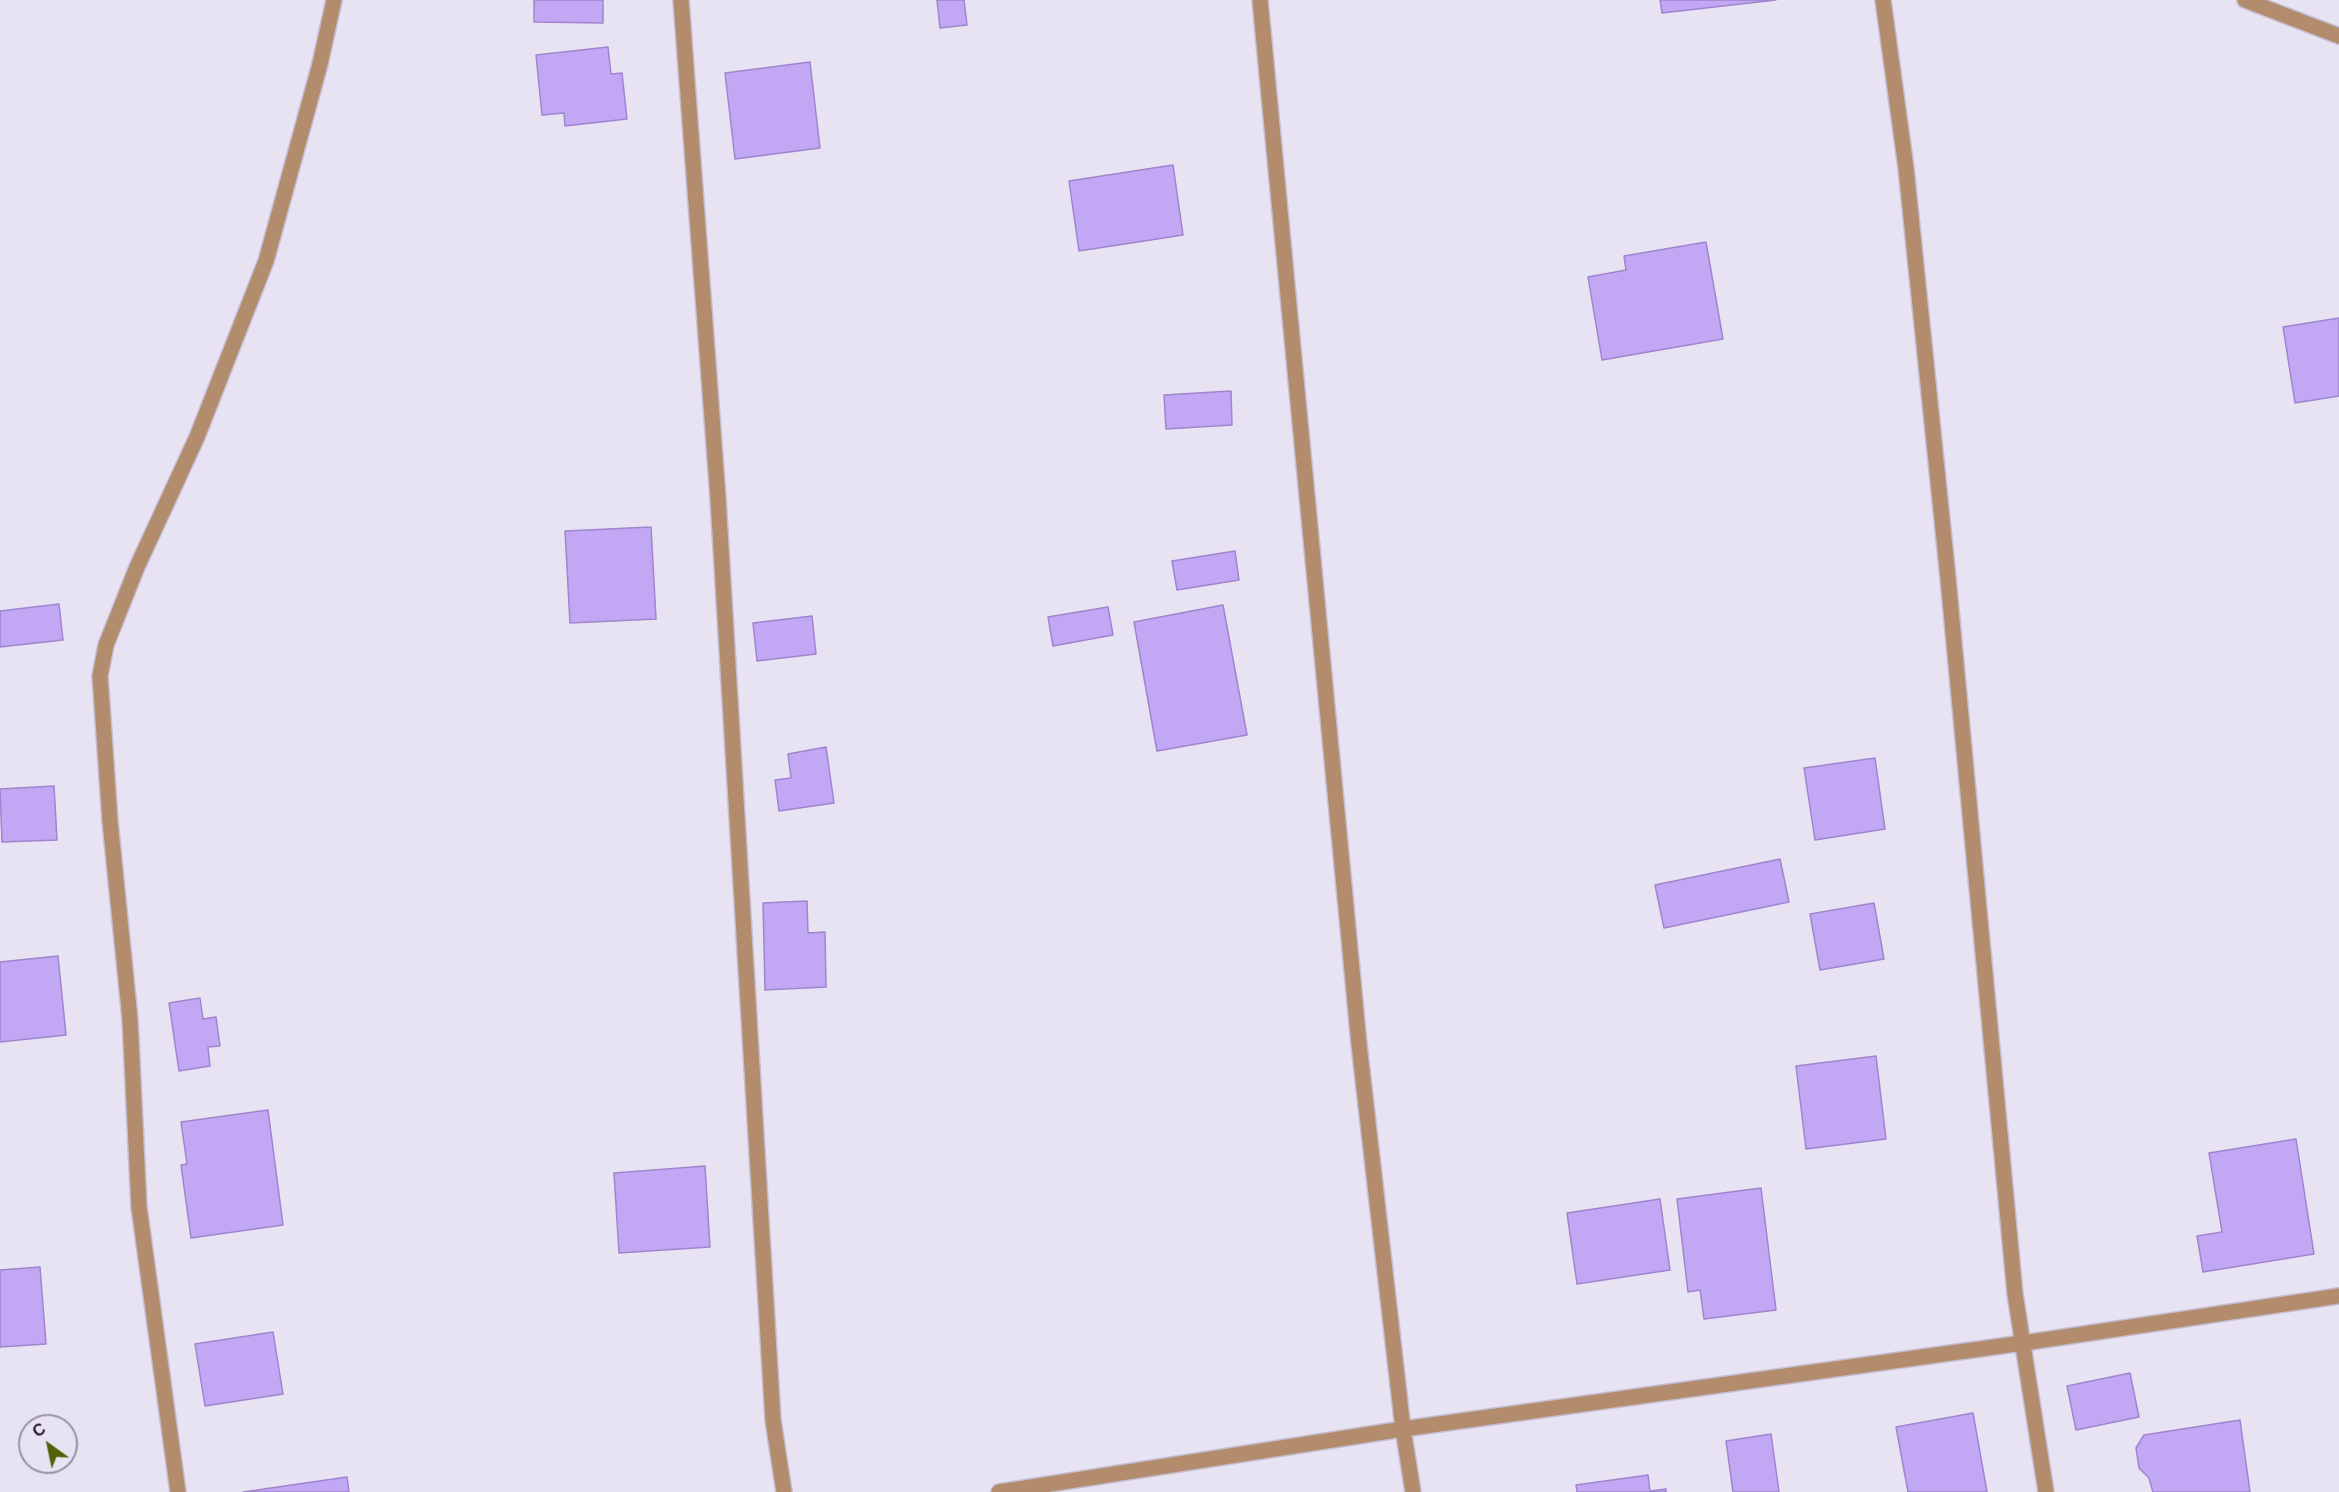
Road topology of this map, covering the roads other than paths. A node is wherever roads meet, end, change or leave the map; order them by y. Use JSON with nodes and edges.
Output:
{"nodes":[{"id":1,"x":334,"y":0,"type":"edge"},
{"id":2,"x":681,"y":0,"type":"edge"},
{"id":3,"x":1260,"y":0,"type":"edge"},
{"id":4,"x":1883,"y":0,"type":"edge"},
{"id":5,"x":2245,"y":0,"type":"edge"},
{"id":6,"x":2339,"y":36,"type":"edge"},
{"id":7,"x":2339,"y":1296,"type":"edge"},
{"id":8,"x":2023,"y":1343,"type":"junction"},
{"id":9,"x":1403,"y":1429,"type":"junction"},
{"id":10,"x":178,"y":1492,"type":"edge"},
{"id":11,"x":784,"y":1492,"type":"edge"},
{"id":12,"x":999,"y":1492,"type":"edge"},
{"id":13,"x":1413,"y":1492,"type":"edge"},
{"id":14,"x":2046,"y":1492,"type":"edge"}],
"edges":[{"from":1,"to":10,"type":"street"},
{"from":2,"to":11,"type":"street"},
{"from":3,"to":9,"type":"street"},
{"from":4,"to":8,"type":"street"},
{"from":5,"to":6,"type":"street"},
{"from":7,"to":8,"type":"street"},
{"from":8,"to":9,"type":"street"},
{"from":8,"to":14,"type":"street"},
{"from":9,"to":12,"type":"street"},
{"from":9,"to":13,"type":"street"}]}
